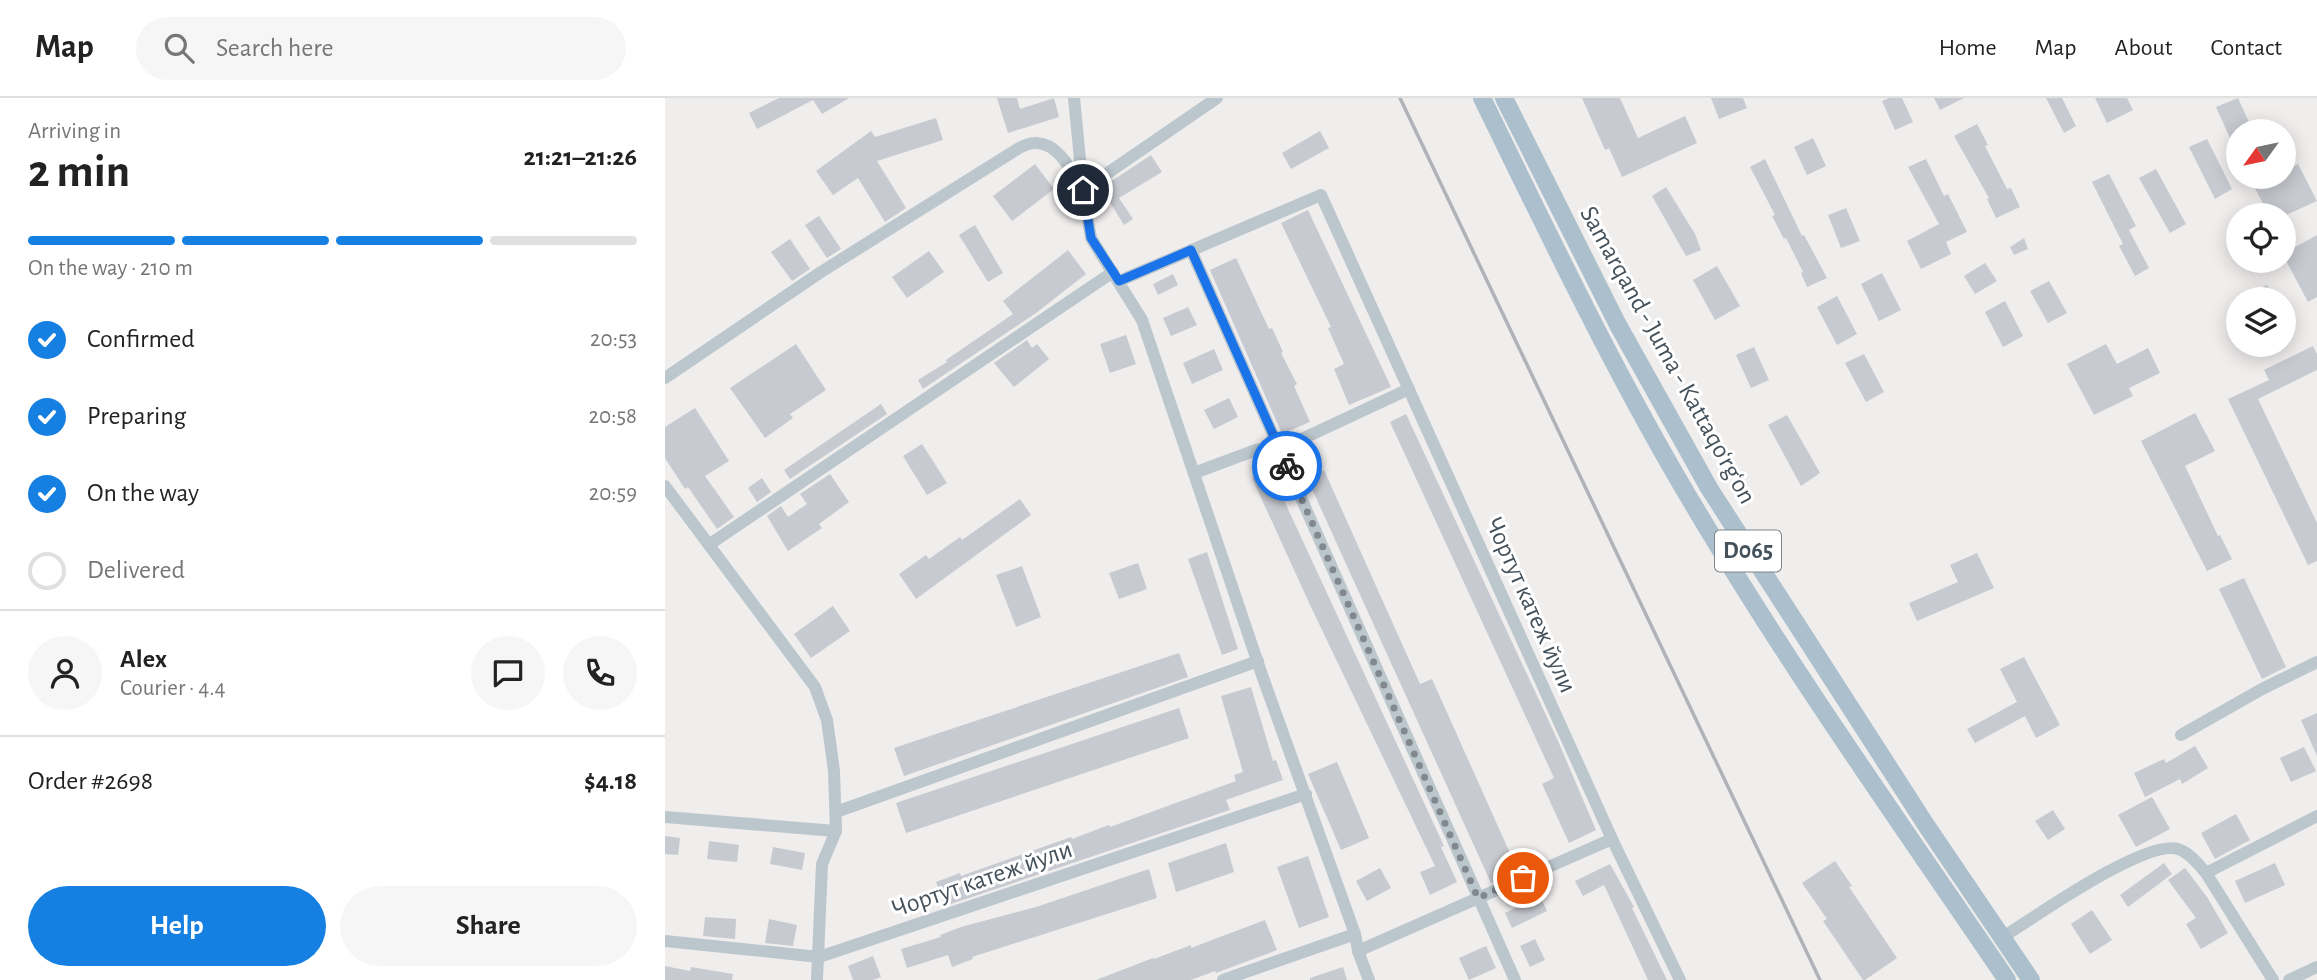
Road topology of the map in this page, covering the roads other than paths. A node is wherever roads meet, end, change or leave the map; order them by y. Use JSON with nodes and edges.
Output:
{"nodes":[{"id":1,"x":1074,"y":98,"type":"edge"},
{"id":2,"x":1217,"y":98,"type":"edge"},
{"id":3,"x":1482,"y":98,"type":"edge"},
{"id":4,"x":1504,"y":98,"type":"edge"},
{"id":5,"x":1083,"y":190,"type":"junction"},
{"id":6,"x":1191,"y":250,"type":"junction"},
{"id":7,"x":1116,"y":276,"type":"junction"},
{"id":8,"x":665,"y":378,"type":"edge"},
{"id":9,"x":1409,"y":389,"type":"junction"},
{"id":10,"x":1278,"y":447,"type":"junction"},
{"id":11,"x":1194,"y":473,"type":"junction"},
{"id":12,"x":665,"y":486,"type":"edge"},
{"id":13,"x":710,"y":544,"type":"junction"},
{"id":14,"x":1258,"y":661,"type":"junction"},
{"id":15,"x":2317,"y":662,"type":"edge"},
{"id":16,"x":2181,"y":735,"type":"dead end"},
{"id":17,"x":1306,"y":794,"type":"junction"},
{"id":18,"x":836,"y":812,"type":"junction"},
{"id":19,"x":2317,"y":816,"type":"edge"},
{"id":20,"x":665,"y":817,"type":"edge"},
{"id":21,"x":836,"y":831,"type":"junction"},
{"id":22,"x":1612,"y":839,"type":"junction"},
{"id":23,"x":2206,"y":873,"type":"junction"},
{"id":24,"x":1478,"y":898,"type":"junction"},
{"id":25,"x":1355,"y":934,"type":"junction"},
{"id":26,"x":2003,"y":937,"type":"junction"},
{"id":27,"x":665,"y":941,"type":"edge"},
{"id":28,"x":1358,"y":951,"type":"junction"},
{"id":29,"x":819,"y":957,"type":"junction"},
{"id":30,"x":2317,"y":967,"type":"edge"},
{"id":31,"x":817,"y":980,"type":"edge"},
{"id":32,"x":1223,"y":980,"type":"edge"},
{"id":33,"x":1369,"y":980,"type":"edge"},
{"id":34,"x":1515,"y":980,"type":"edge"},
{"id":35,"x":1680,"y":980,"type":"edge"},
{"id":36,"x":2007,"y":980,"type":"edge"},
{"id":37,"x":2031,"y":980,"type":"edge"},
{"id":38,"x":2273,"y":980,"type":"edge"},
{"id":39,"x":2290,"y":980,"type":"edge"}],
"edges":[{"from":1,"to":5,"type":"street"},
{"from":2,"to":5,"type":"street"},
{"from":3,"to":36,"type":"main road","name":"Samarqand - Juma - Kattaqo‘rg‘on","number":"D065"},
{"from":4,"to":26,"type":"main road","name":"Samarqand - Juma - Kattaqo‘rg‘on","number":"D065"},
{"from":5,"to":7,"type":"street"},
{"from":5,"to":8,"type":"street"},
{"from":6,"to":7,"type":"street","name":"Чортут катеж йули"},
{"from":6,"to":9,"type":"street","name":"Чортут катеж йули"},
{"from":6,"to":10,"type":"street"},
{"from":7,"to":11,"type":"street"},
{"from":7,"to":13,"type":"street","name":"Чортут катеж йули"},
{"from":9,"to":10,"type":"street"},
{"from":9,"to":22,"type":"street","name":"Чортут катеж йули"},
{"from":10,"to":11,"type":"street"},
{"from":10,"to":24,"type":"street"},
{"from":11,"to":14,"type":"street"},
{"from":12,"to":13,"type":"street"},
{"from":13,"to":18,"type":"street"},
{"from":14,"to":17,"type":"street"},
{"from":14,"to":18,"type":"street"},
{"from":15,"to":16,"type":"street"},
{"from":17,"to":25,"type":"street"},
{"from":17,"to":29,"type":"street","name":"Чортут катеж йули"},
{"from":18,"to":21,"type":"street"},
{"from":19,"to":23,"type":"street"},
{"from":20,"to":21,"type":"street"},
{"from":21,"to":29,"type":"street"},
{"from":22,"to":24,"type":"street"},
{"from":22,"to":35,"type":"street","name":"Чортут катеж йули"},
{"from":23,"to":26,"type":"street"},
{"from":23,"to":38,"type":"street"},
{"from":24,"to":28,"type":"street"},
{"from":24,"to":34,"type":"street"},
{"from":25,"to":28,"type":"street"},
{"from":25,"to":32,"type":"street"},
{"from":26,"to":37,"type":"main road","name":"Samarqand - Juma - Kattaqo‘rg‘on","number":"D065"},
{"from":27,"to":29,"type":"street","name":"Чортут катеж йули"},
{"from":28,"to":33,"type":"street"},
{"from":29,"to":31,"type":"street"},
{"from":30,"to":39,"type":"street"}]}
